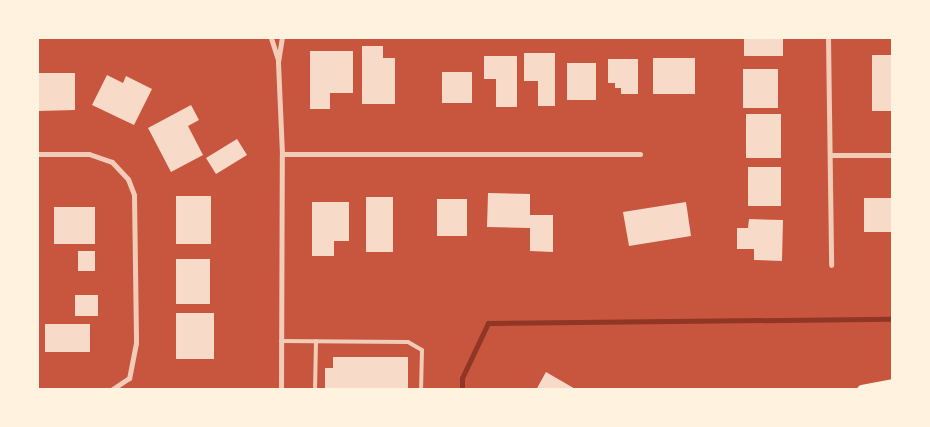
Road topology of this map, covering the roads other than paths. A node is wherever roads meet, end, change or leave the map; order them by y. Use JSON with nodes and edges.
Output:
{"nodes":[{"id":1,"x":272,"y":38,"type":"edge"},
{"id":2,"x":282,"y":38,"type":"edge"},
{"id":3,"x":828,"y":38,"type":"edge"},
{"id":4,"x":278,"y":62,"type":"junction"},
{"id":5,"x":38,"y":154,"type":"edge"},
{"id":6,"x":282,"y":154,"type":"junction"},
{"id":7,"x":640,"y":154,"type":"dead end"},
{"id":8,"x":830,"y":155,"type":"junction"},
{"id":9,"x":892,"y":155,"type":"edge"},
{"id":10,"x":831,"y":265,"type":"dead end"},
{"id":11,"x":316,"y":340,"type":"junction"},
{"id":12,"x":281,"y":341,"type":"junction"},
{"id":13,"x":892,"y":384,"type":"edge"},
{"id":14,"x":111,"y":390,"type":"edge"},
{"id":15,"x":281,"y":390,"type":"edge"},
{"id":16,"x":315,"y":390,"type":"edge"},
{"id":17,"x":421,"y":390,"type":"edge"},
{"id":18,"x":862,"y":390,"type":"edge"}],
"edges":[{"from":1,"to":4,"type":"street"},
{"from":2,"to":4,"type":"street"},
{"from":3,"to":8,"type":"street"},
{"from":4,"to":6,"type":"street"},
{"from":5,"to":14,"type":"street"},
{"from":6,"to":7,"type":"street"},
{"from":6,"to":12,"type":"street"},
{"from":8,"to":9,"type":"street"},
{"from":8,"to":10,"type":"street"},
{"from":11,"to":12,"type":"lane"},
{"from":11,"to":16,"type":"lane"},
{"from":11,"to":17,"type":"lane"},
{"from":12,"to":15,"type":"street"},
{"from":13,"to":18,"type":"main road"}]}
